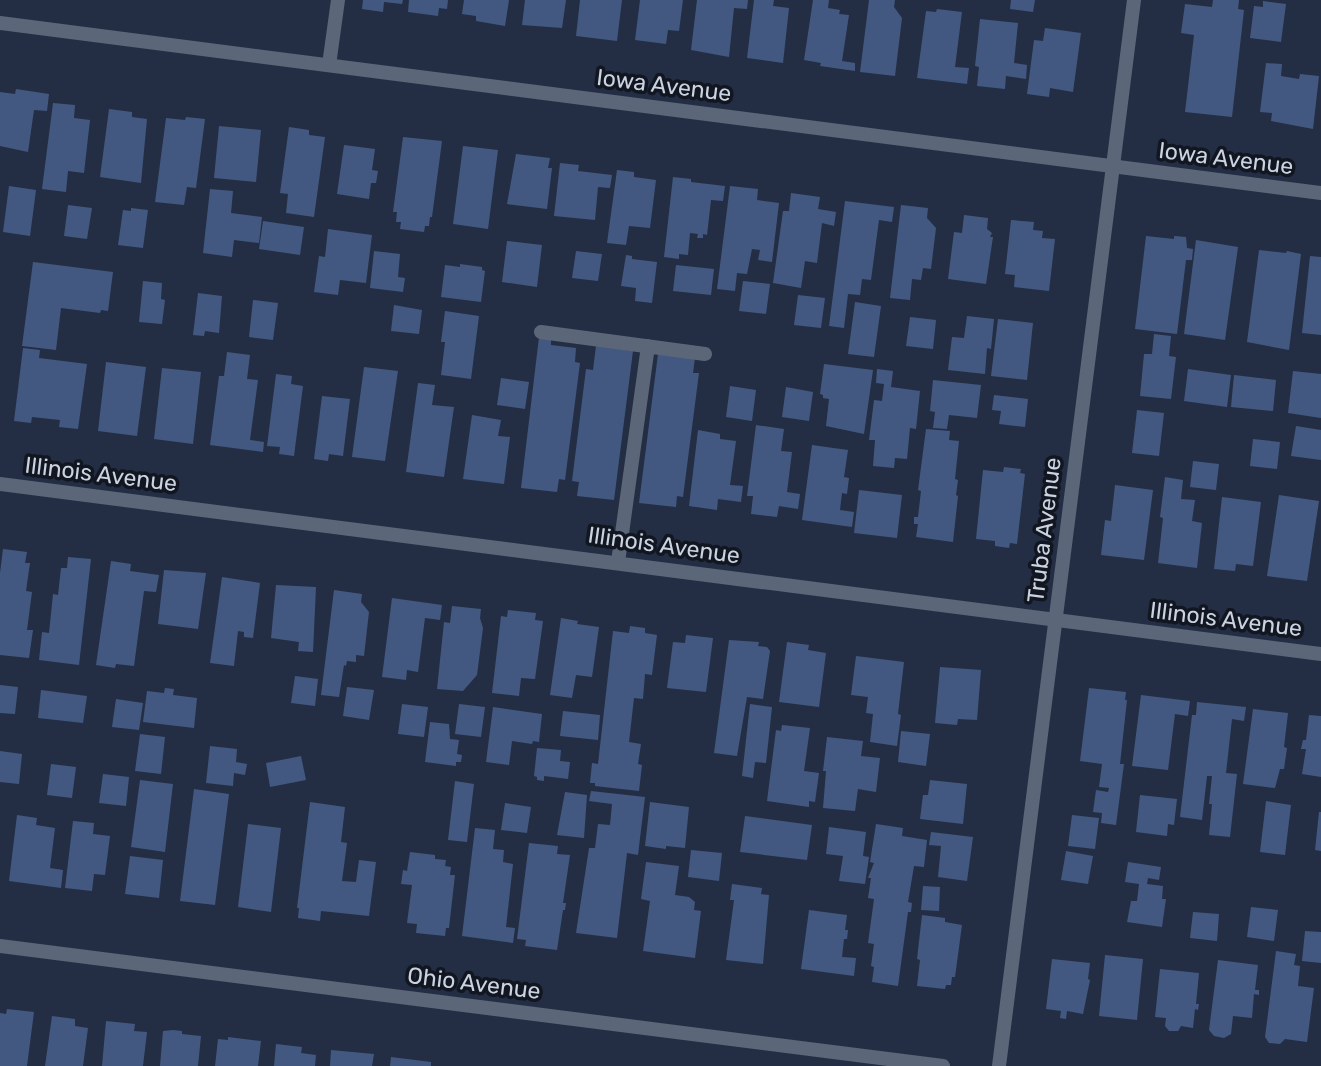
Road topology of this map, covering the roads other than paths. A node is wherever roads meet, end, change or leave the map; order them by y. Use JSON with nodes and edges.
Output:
{"nodes":[{"id":1,"x":338,"y":0,"type":"edge"},
{"id":2,"x":1134,"y":0,"type":"edge"},
{"id":3,"x":0,"y":23,"type":"edge"},
{"id":4,"x":329,"y":65,"type":"junction"},
{"id":5,"x":1113,"y":167,"type":"junction"},
{"id":6,"x":1321,"y":193,"type":"edge"},
{"id":7,"x":541,"y":332,"type":"dead end"},
{"id":8,"x":648,"y":346,"type":"junction"},
{"id":9,"x":705,"y":354,"type":"dead end"},
{"id":10,"x":0,"y":484,"type":"edge"},
{"id":11,"x":618,"y":562,"type":"junction"},
{"id":12,"x":1055,"y":621,"type":"junction"},
{"id":13,"x":1321,"y":654,"type":"edge"},
{"id":14,"x":0,"y":946,"type":"edge"},
{"id":15,"x":943,"y":1066,"type":"edge"},
{"id":16,"x":999,"y":1066,"type":"edge"}],
"edges":[{"from":1,"to":4,"type":"street"},
{"from":2,"to":5,"type":"street","name":"Truba Avenue"},
{"from":3,"to":4,"type":"street","name":"Iowa Avenue"},
{"from":4,"to":5,"type":"street","name":"Iowa Avenue"},
{"from":5,"to":6,"type":"street","name":"Iowa Avenue"},
{"from":5,"to":12,"type":"street","name":"Truba Avenue"},
{"from":7,"to":8,"type":"street"},
{"from":8,"to":9,"type":"street"},
{"from":8,"to":11,"type":"street"},
{"from":10,"to":11,"type":"street","name":"Illinois Avenue"},
{"from":11,"to":12,"type":"street","name":"Illinois Avenue"},
{"from":12,"to":13,"type":"street","name":"Illinois Avenue"},
{"from":12,"to":16,"type":"street","name":"Truba Avenue"},
{"from":14,"to":15,"type":"street","name":"Ohio Avenue"}]}
